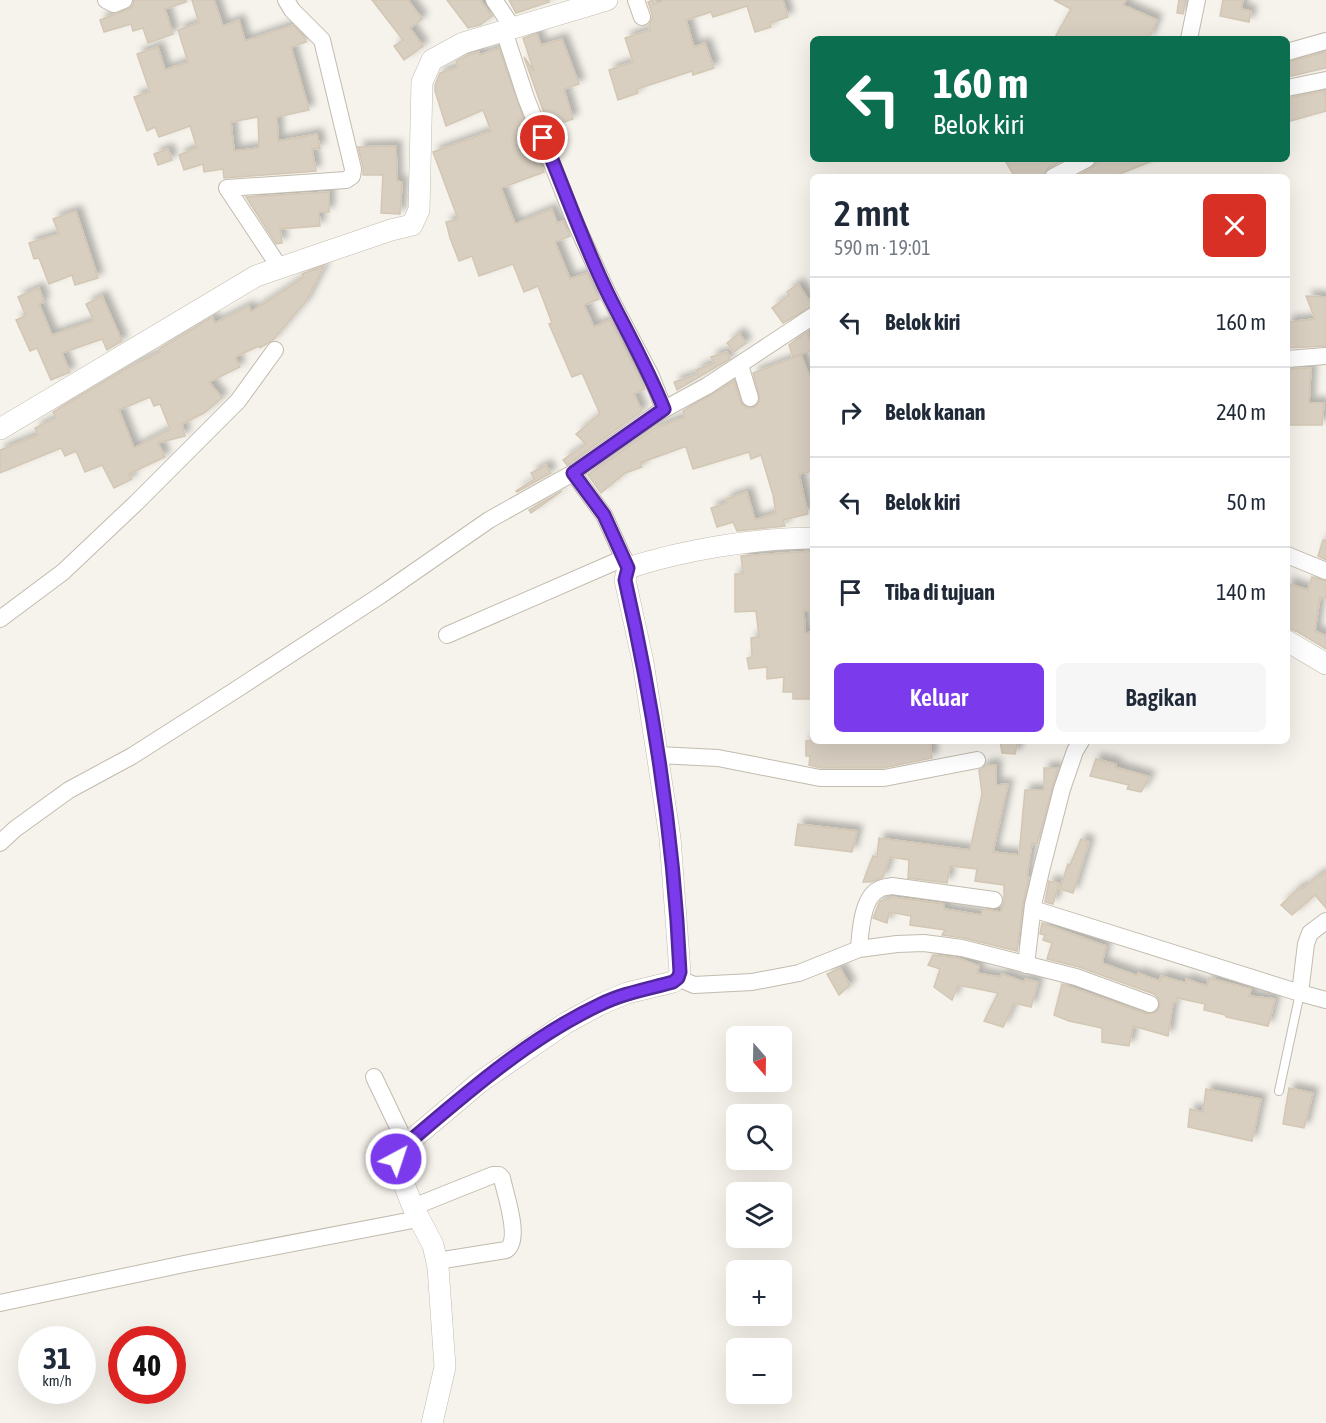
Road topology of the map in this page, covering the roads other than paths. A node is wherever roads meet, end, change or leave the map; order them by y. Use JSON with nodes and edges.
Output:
{"nodes":[{"id":1,"x":106,"y":0,"type":"edge"},
{"id":2,"x":124,"y":0,"type":"edge"},
{"id":3,"x":286,"y":0,"type":"edge"},
{"id":4,"x":494,"y":0,"type":"edge"},
{"id":5,"x":608,"y":0,"type":"edge"},
{"id":6,"x":636,"y":0,"type":"edge"},
{"id":7,"x":1197,"y":0,"type":"edge"},
{"id":8,"x":642,"y":17,"type":"dead end"},
{"id":9,"x":508,"y":29,"type":"junction"},
{"id":10,"x":1190,"y":36,"type":"edge"},
{"id":11,"x":1326,"y":41,"type":"edge"},
{"id":12,"x":1290,"y":51,"type":"edge"},
{"id":13,"x":1326,"y":80,"type":"edge"},
{"id":14,"x":1290,"y":87,"type":"edge"},
{"id":15,"x":1082,"y":162,"type":"edge"},
{"id":16,"x":1059,"y":174,"type":"edge"},
{"id":17,"x":280,"y":268,"type":"junction"},
{"id":18,"x":810,"y":318,"type":"edge"},
{"id":19,"x":275,"y":350,"type":"dead end"},
{"id":20,"x":1326,"y":356,"type":"edge"},
{"id":21,"x":1290,"y":359,"type":"edge"},
{"id":22,"x":740,"y":365,"type":"junction"},
{"id":23,"x":750,"y":398,"type":"dead end"},
{"id":24,"x":664,"y":409,"type":"junction"},
{"id":25,"x":0,"y":429,"type":"edge"},
{"id":26,"x":573,"y":473,"type":"junction"},
{"id":27,"x":810,"y":538,"type":"edge"},
{"id":28,"x":1290,"y":556,"type":"edge"},
{"id":29,"x":626,"y":563,"type":"junction"},
{"id":30,"x":1326,"y":571,"type":"edge"},
{"id":31,"x":0,"y":619,"type":"edge"},
{"id":32,"x":447,"y":635,"type":"dead end"},
{"id":33,"x":1290,"y":643,"type":"edge"},
{"id":34,"x":1326,"y":664,"type":"edge"},
{"id":35,"x":1079,"y":744,"type":"edge"},
{"id":36,"x":658,"y":755,"type":"junction"},
{"id":37,"x":977,"y":760,"type":"dead end"},
{"id":38,"x":8,"y":829,"type":"edge"},
{"id":39,"x":0,"y":843,"type":"edge"},
{"id":40,"x":994,"y":900,"type":"dead end"},
{"id":41,"x":1033,"y":909,"type":"junction"},
{"id":42,"x":1326,"y":921,"type":"edge"},
{"id":43,"x":853,"y":952,"type":"junction"},
{"id":44,"x":1026,"y":965,"type":"junction"},
{"id":45,"x":681,"y":980,"type":"junction"},
{"id":46,"x":1300,"y":993,"type":"junction"},
{"id":47,"x":1326,"y":1000,"type":"edge"},
{"id":48,"x":1150,"y":1004,"type":"dead end"},
{"id":49,"x":374,"y":1077,"type":"dead end"},
{"id":50,"x":1279,"y":1091,"type":"dead end"},
{"id":51,"x":406,"y":1144,"type":"junction"},
{"id":52,"x":415,"y":1213,"type":"junction"},
{"id":53,"x":437,"y":1262,"type":"junction"},
{"id":54,"x":0,"y":1303,"type":"edge"},
{"id":55,"x":432,"y":1423,"type":"edge"}],
"edges":[{"from":1,"to":2,"type":"street"},
{"from":3,"to":17,"type":"street"},
{"from":4,"to":9,"type":"street"},
{"from":5,"to":9,"type":"street"},
{"from":6,"to":8,"type":"street"},
{"from":7,"to":10,"type":"street"},
{"from":9,"to":17,"type":"street"},
{"from":9,"to":24,"type":"street"},
{"from":11,"to":12,"type":"street"},
{"from":13,"to":14,"type":"street"},
{"from":15,"to":16,"type":"street"},
{"from":17,"to":25,"type":"street"},
{"from":18,"to":22,"type":"street"},
{"from":19,"to":31,"type":"street"},
{"from":20,"to":21,"type":"street"},
{"from":22,"to":23,"type":"street"},
{"from":22,"to":24,"type":"street"},
{"from":24,"to":26,"type":"street"},
{"from":26,"to":29,"type":"street"},
{"from":26,"to":38,"type":"street"},
{"from":27,"to":29,"type":"street"},
{"from":28,"to":30,"type":"street"},
{"from":29,"to":32,"type":"street"},
{"from":29,"to":36,"type":"street"},
{"from":33,"to":34,"type":"street"},
{"from":35,"to":41,"type":"street"},
{"from":36,"to":37,"type":"street"},
{"from":36,"to":45,"type":"street"},
{"from":38,"to":39,"type":"street"},
{"from":40,"to":43,"type":"street"},
{"from":41,"to":44,"type":"street"},
{"from":41,"to":46,"type":"street"},
{"from":42,"to":46,"type":"street"},
{"from":43,"to":44,"type":"street"},
{"from":43,"to":45,"type":"street"},
{"from":44,"to":48,"type":"street"},
{"from":45,"to":51,"type":"street"},
{"from":46,"to":47,"type":"street"},
{"from":46,"to":50,"type":"lane"},
{"from":49,"to":51,"type":"street"},
{"from":51,"to":52,"type":"street"},
{"from":52,"to":53,"type":"street"},
{"from":52,"to":53,"type":"street"},
{"from":52,"to":54,"type":"street"},
{"from":53,"to":55,"type":"street"}]}
